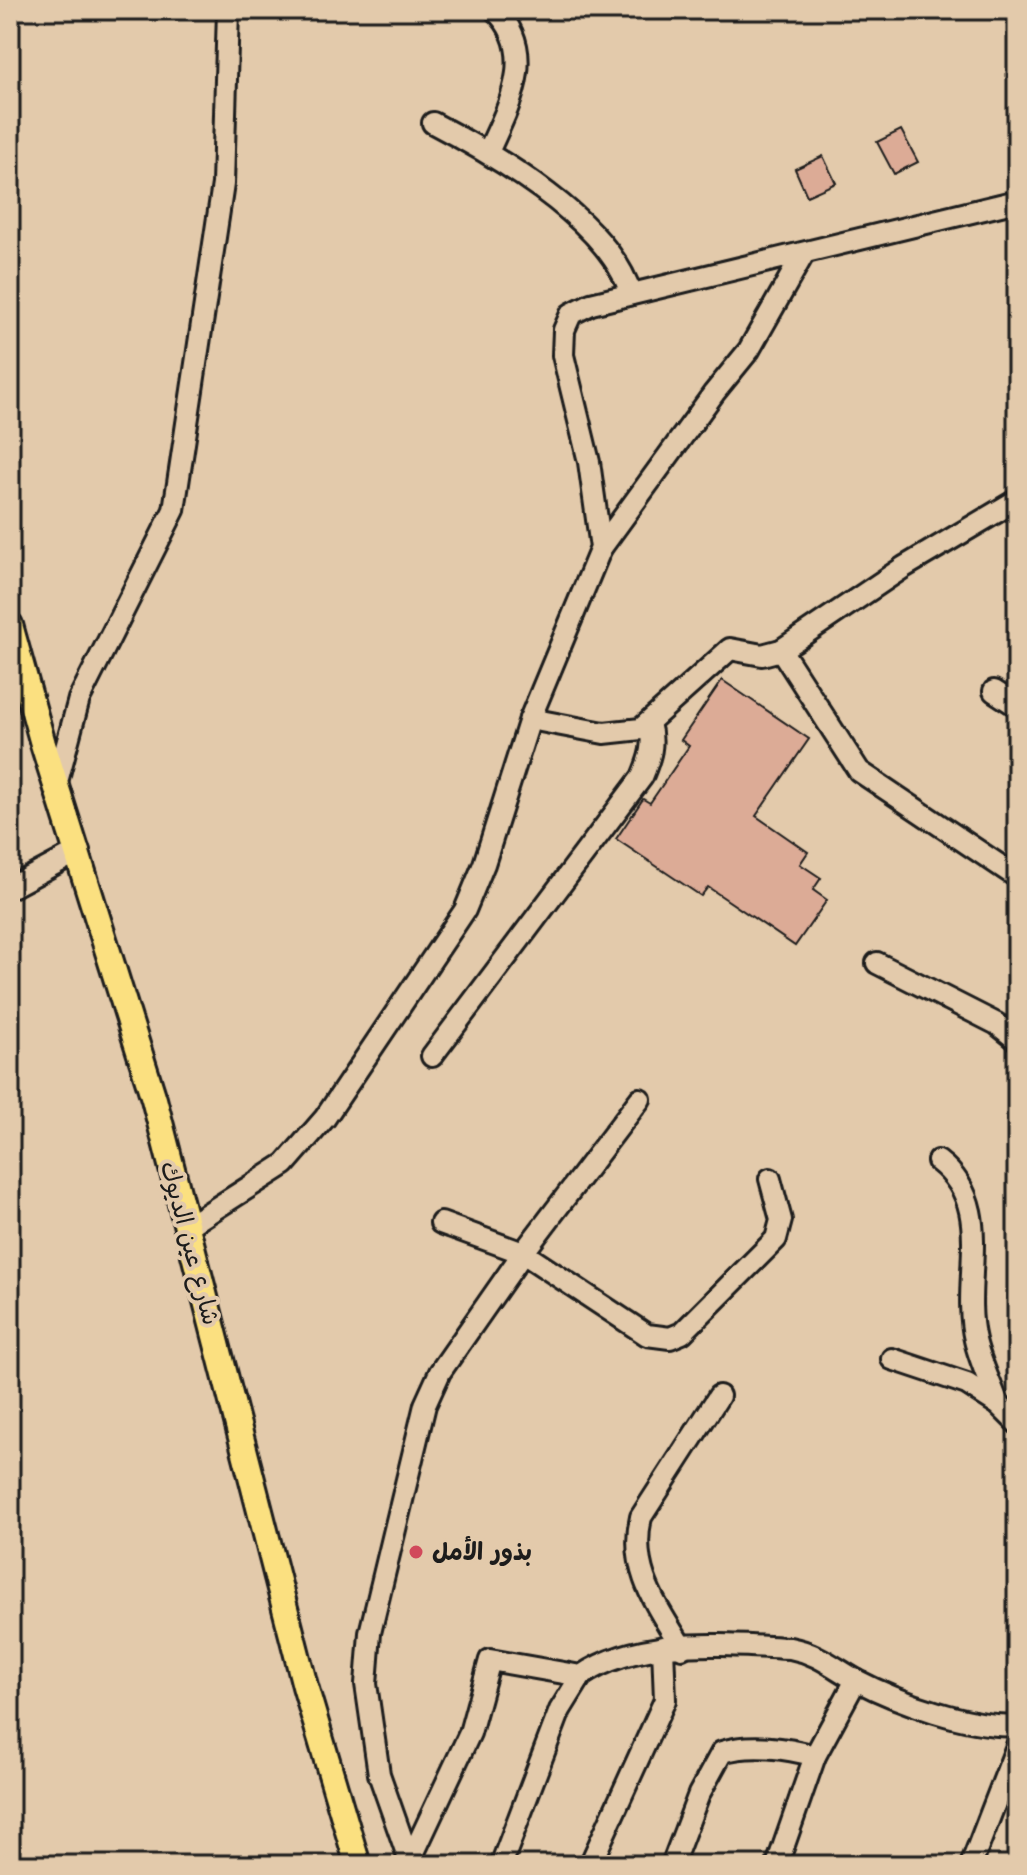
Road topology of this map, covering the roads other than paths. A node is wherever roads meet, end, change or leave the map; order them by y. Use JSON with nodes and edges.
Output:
{"nodes":[{"id":1,"x":228,"y":10,"type":"edge"},
{"id":2,"x":495,"y":10,"type":"edge"},
{"id":3,"x":433,"y":123,"type":"dead end"},
{"id":4,"x":488,"y":152,"type":"junction"},
{"id":5,"x":1017,"y":201,"type":"edge"},
{"id":6,"x":804,"y":253,"type":"junction"},
{"id":7,"x":631,"y":294,"type":"junction"},
{"id":8,"x":1017,"y":500,"type":"edge"},
{"id":9,"x":601,"y":548,"type":"junction"},
{"id":10,"x":10,"y":625,"type":"edge"},
{"id":11,"x":781,"y":650,"type":"junction"},
{"id":12,"x":994,"y":691,"type":"dead end"},
{"id":13,"x":1017,"y":706,"type":"edge"},
{"id":14,"x":530,"y":719,"type":"junction"},
{"id":15,"x":649,"y":723,"type":"junction"},
{"id":16,"x":57,"y":782,"type":"junction"},
{"id":17,"x":79,"y":851,"type":"junction"},
{"id":18,"x":1017,"y":877,"type":"edge"},
{"id":19,"x":10,"y":888,"type":"edge"},
{"id":20,"x":877,"y":963,"type":"dead end"},
{"id":21,"x":1017,"y":1040,"type":"edge"},
{"id":22,"x":432,"y":1056,"type":"dead end"},
{"id":23,"x":640,"y":1099,"type":"dead end"},
{"id":24,"x":938,"y":1161,"type":"dead end"},
{"id":25,"x":770,"y":1179,"type":"dead end"},
{"id":26,"x":441,"y":1223,"type":"dead end"},
{"id":27,"x":185,"y":1228,"type":"junction"},
{"id":28,"x":523,"y":1253,"type":"junction"},
{"id":29,"x":892,"y":1359,"type":"dead end"},
{"id":30,"x":719,"y":1396,"type":"dead end"},
{"id":31,"x":998,"y":1404,"type":"junction"},
{"id":32,"x":1017,"y":1423,"type":"edge"},
{"id":33,"x":672,"y":1648,"type":"junction"},
{"id":34,"x":581,"y":1676,"type":"junction"},
{"id":35,"x":856,"y":1680,"type":"junction"},
{"id":36,"x":1017,"y":1725,"type":"edge"},
{"id":37,"x":1017,"y":1746,"type":"edge"},
{"id":38,"x":815,"y":1756,"type":"junction"},
{"id":39,"x":409,"y":1864,"type":"edge"},
{"id":40,"x":358,"y":1865,"type":"edge"},
{"id":41,"x":501,"y":1865,"type":"edge"},
{"id":42,"x":590,"y":1865,"type":"edge"},
{"id":43,"x":672,"y":1865,"type":"edge"},
{"id":44,"x":777,"y":1865,"type":"edge"},
{"id":45,"x":971,"y":1865,"type":"edge"}],
"edges":[{"from":1,"to":16,"type":"street"},
{"from":2,"to":4,"type":"street"},
{"from":3,"to":4,"type":"street"},
{"from":4,"to":7,"type":"street"},
{"from":5,"to":6,"type":"street"},
{"from":6,"to":7,"type":"street"},
{"from":6,"to":9,"type":"street"},
{"from":7,"to":9,"type":"street"},
{"from":8,"to":11,"type":"street"},
{"from":9,"to":14,"type":"street"},
{"from":10,"to":16,"type":"main road","name":"شارع عين الديوك"},
{"from":11,"to":15,"type":"street"},
{"from":11,"to":18,"type":"street"},
{"from":12,"to":13,"type":"street"},
{"from":14,"to":15,"type":"street"},
{"from":14,"to":27,"type":"street"},
{"from":15,"to":22,"type":"street"},
{"from":16,"to":17,"type":"main road","name":"شارع عين الديوك"},
{"from":17,"to":19,"type":"street"},
{"from":17,"to":27,"type":"main road","name":"شارع عين الديوك"},
{"from":20,"to":21,"type":"street"},
{"from":23,"to":28,"type":"street"},
{"from":24,"to":31,"type":"street"},
{"from":25,"to":28,"type":"street"},
{"from":26,"to":28,"type":"street"},
{"from":27,"to":40,"type":"main road","name":"شارع عين الديوك"},
{"from":28,"to":39,"type":"street"},
{"from":29,"to":31,"type":"street"},
{"from":30,"to":33,"type":"street"},
{"from":31,"to":32,"type":"street"},
{"from":33,"to":34,"type":"street"},
{"from":33,"to":35,"type":"street"},
{"from":33,"to":42,"type":"street"},
{"from":34,"to":39,"type":"street"},
{"from":34,"to":41,"type":"street"},
{"from":35,"to":36,"type":"street"},
{"from":35,"to":38,"type":"street"},
{"from":37,"to":45,"type":"street"},
{"from":38,"to":43,"type":"street"},
{"from":38,"to":44,"type":"street"}]}
